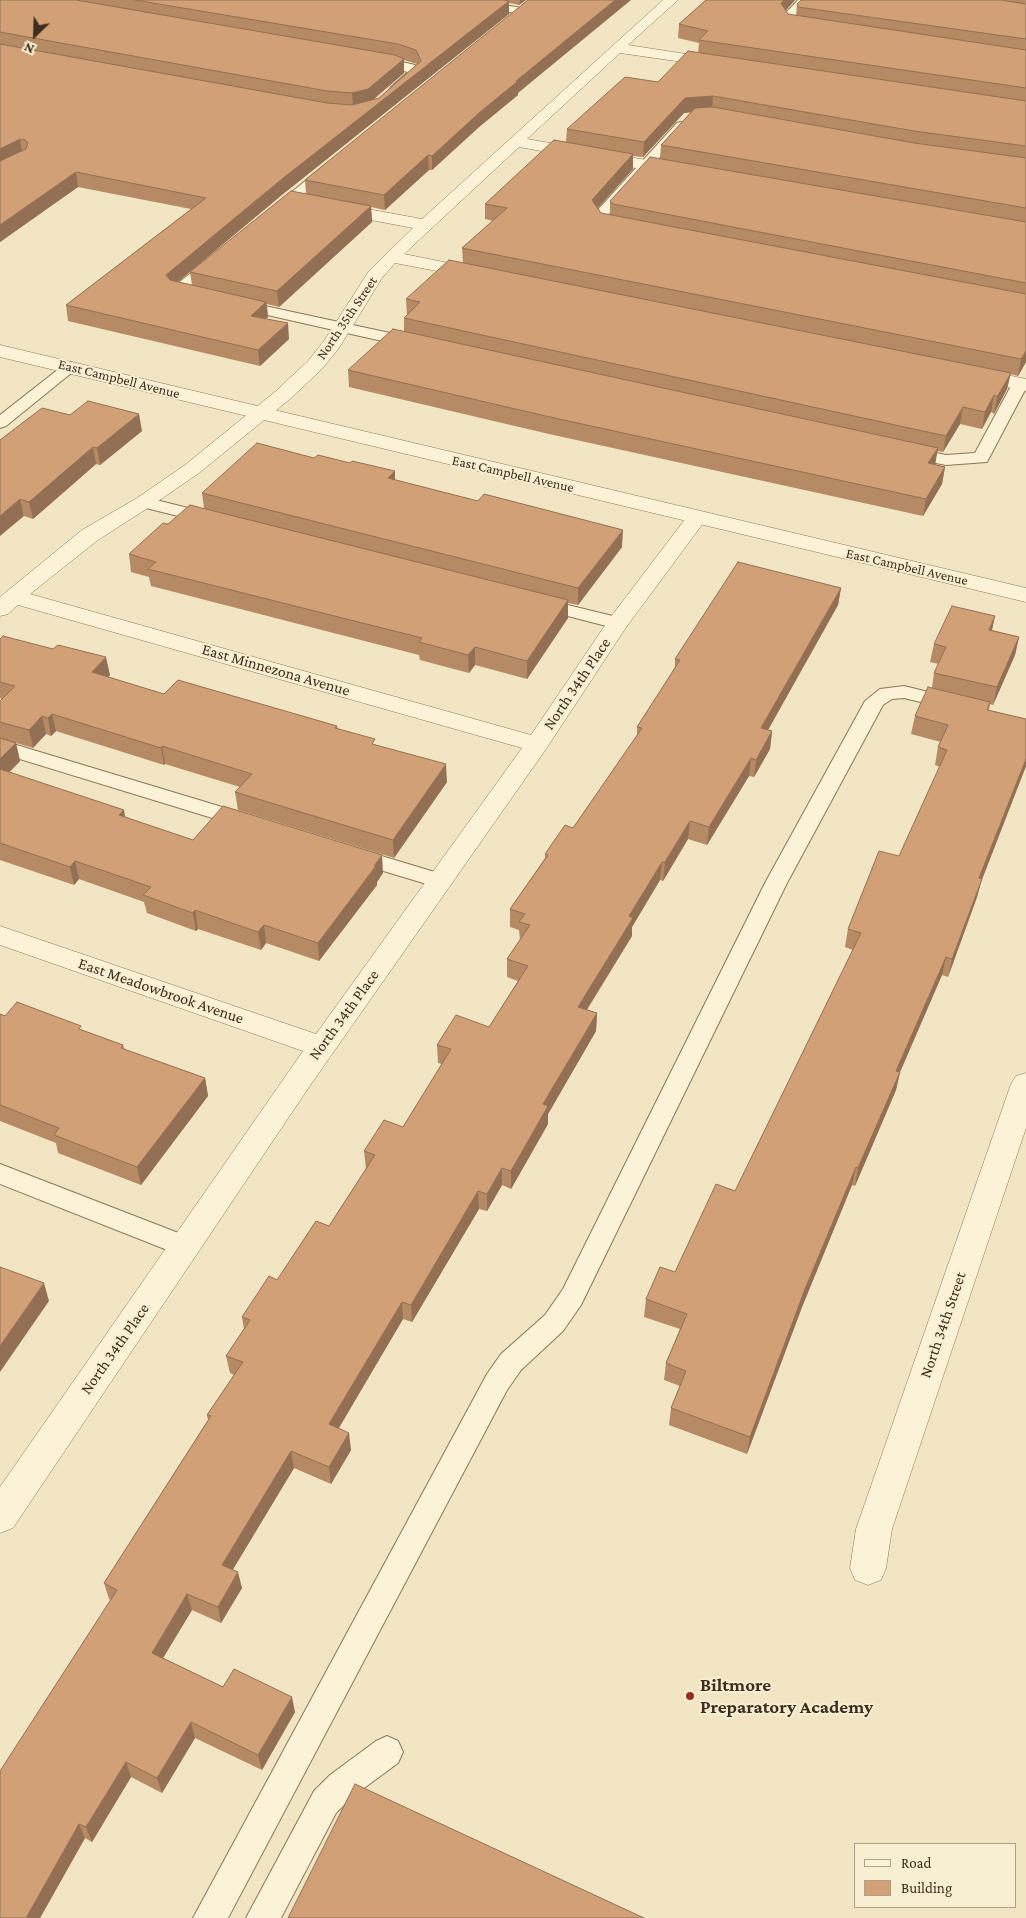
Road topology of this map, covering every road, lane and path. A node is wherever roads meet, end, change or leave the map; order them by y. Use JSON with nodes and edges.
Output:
{"nodes":[{"id":1,"x":451,"y":0,"type":"edge"},
{"id":2,"x":671,"y":0,"type":"edge"},
{"id":3,"x":804,"y":0,"type":"edge"},
{"id":4,"x":507,"y":23,"type":"edge"},
{"id":5,"x":824,"y":30,"type":"edge"},
{"id":6,"x":617,"y":48,"type":"junction"},
{"id":7,"x":368,"y":59,"type":"edge"},
{"id":8,"x":729,"y":65,"type":"edge"},
{"id":9,"x":387,"y":96,"type":"edge"},
{"id":10,"x":689,"y":117,"type":"edge"},
{"id":11,"x":515,"y":142,"type":"junction"},
{"id":12,"x":342,"y":158,"type":"edge"},
{"id":13,"x":645,"y":165,"type":"junction"},
{"id":14,"x":693,"y":174,"type":"edge"},
{"id":15,"x":291,"y":199,"type":"junction"},
{"id":16,"x":268,"y":218,"type":"edge"},
{"id":17,"x":425,"y":225,"type":"junction"},
{"id":18,"x":635,"y":230,"type":"edge"},
{"id":19,"x":230,"y":248,"type":"edge"},
{"id":20,"x":391,"y":256,"type":"junction"},
{"id":21,"x":497,"y":278,"type":"edge"},
{"id":22,"x":343,"y":327,"type":"junction"},
{"id":23,"x":425,"y":345,"type":"edge"},
{"id":24,"x":0,"y":351,"type":"edge"},
{"id":25,"x":70,"y":367,"type":"junction"},
{"id":26,"x":962,"y":372,"type":"edge"},
{"id":27,"x":1023,"y":384,"type":"edge"},
{"id":28,"x":260,"y":413,"type":"junction"},
{"id":29,"x":0,"y":424,"type":"edge"},
{"id":30,"x":888,"y":448,"type":"edge"},
{"id":31,"x":144,"y":502,"type":"junction"},
{"id":32,"x":696,"y":518,"type":"junction"},
{"id":33,"x":231,"y":524,"type":"edge"},
{"id":34,"x":1026,"y":595,"type":"edge"},
{"id":35,"x":520,"y":598,"type":"edge"},
{"id":36,"x":7,"y":603,"type":"edge"},
{"id":37,"x":618,"y":623,"type":"junction"},
{"id":38,"x":978,"y":710,"type":"edge"},
{"id":39,"x":537,"y":744,"type":"junction"},
{"id":40,"x":0,"y":746,"type":"edge"},
{"id":41,"x":262,"y":827,"type":"edge"},
{"id":42,"x":337,"y":850,"type":"edge"},
{"id":43,"x":440,"y":881,"type":"junction"},
{"id":44,"x":0,"y":936,"type":"edge"},
{"id":45,"x":322,"y":1047,"type":"junction"},
{"id":46,"x":1026,"y":1084,"type":"edge"},
{"id":47,"x":0,"y":1174,"type":"edge"},
{"id":48,"x":185,"y":1246,"type":"junction"},
{"id":49,"x":0,"y":1518,"type":"edge"},
{"id":50,"x":868,"y":1568,"type":"dead end"},
{"id":51,"x":387,"y":1752,"type":"dead end"},
{"id":52,"x":210,"y":1918,"type":"edge"},
{"id":53,"x":263,"y":1918,"type":"edge"}],
"edges":[{"from":1,"to":4,"type":"lane"},
{"from":2,"to":6,"type":"street","name":"North 35th Street"},
{"from":3,"to":5,"type":"lane"},
{"from":6,"to":8,"type":"street"},
{"from":6,"to":11,"type":"street","name":"North 35th Street"},
{"from":7,"to":9,"type":"lane"},
{"from":10,"to":13,"type":"lane"},
{"from":11,"to":13,"type":"street"},
{"from":11,"to":17,"type":"street","name":"North 35th Street"},
{"from":12,"to":15,"type":"lane"},
{"from":13,"to":14,"type":"street"},
{"from":13,"to":18,"type":"lane"},
{"from":15,"to":16,"type":"lane"},
{"from":15,"to":17,"type":"street"},
{"from":17,"to":20,"type":"street","name":"North 35th Street"},
{"from":19,"to":22,"type":"lane"},
{"from":20,"to":21,"type":"street"},
{"from":20,"to":22,"type":"street","name":"North 35th Street"},
{"from":22,"to":23,"type":"lane"},
{"from":22,"to":28,"type":"street","name":"North 35th Street"},
{"from":24,"to":25,"type":"street","name":"East Campbell Avenue"},
{"from":25,"to":28,"type":"street","name":"East Campbell Avenue"},
{"from":25,"to":29,"type":"lane"},
{"from":26,"to":27,"type":"street"},
{"from":27,"to":30,"type":"lane"},
{"from":28,"to":31,"type":"street","name":"North 35th Street"},
{"from":28,"to":32,"type":"street","name":"East Campbell Avenue"},
{"from":31,"to":33,"type":"lane"},
{"from":31,"to":36,"type":"street","name":"North 35th Street"},
{"from":32,"to":34,"type":"street","name":"East Campbell Avenue"},
{"from":32,"to":37,"type":"street","name":"North 34th Place"},
{"from":35,"to":37,"type":"lane"},
{"from":36,"to":39,"type":"street","name":"East Minnezona Avenue"},
{"from":37,"to":39,"type":"street","name":"North 34th Place"},
{"from":38,"to":52,"type":"lane"},
{"from":39,"to":43,"type":"street","name":"North 34th Place"},
{"from":40,"to":41,"type":"lane"},
{"from":42,"to":43,"type":"lane"},
{"from":43,"to":45,"type":"street","name":"North 34th Place"},
{"from":44,"to":45,"type":"street","name":"East Meadowbrook Avenue"},
{"from":45,"to":48,"type":"street","name":"North 34th Place"},
{"from":46,"to":50,"type":"street","name":"North 34th Street"},
{"from":47,"to":48,"type":"lane"},
{"from":48,"to":49,"type":"street","name":"North 34th Place"},
{"from":51,"to":53,"type":"lane"}]}
